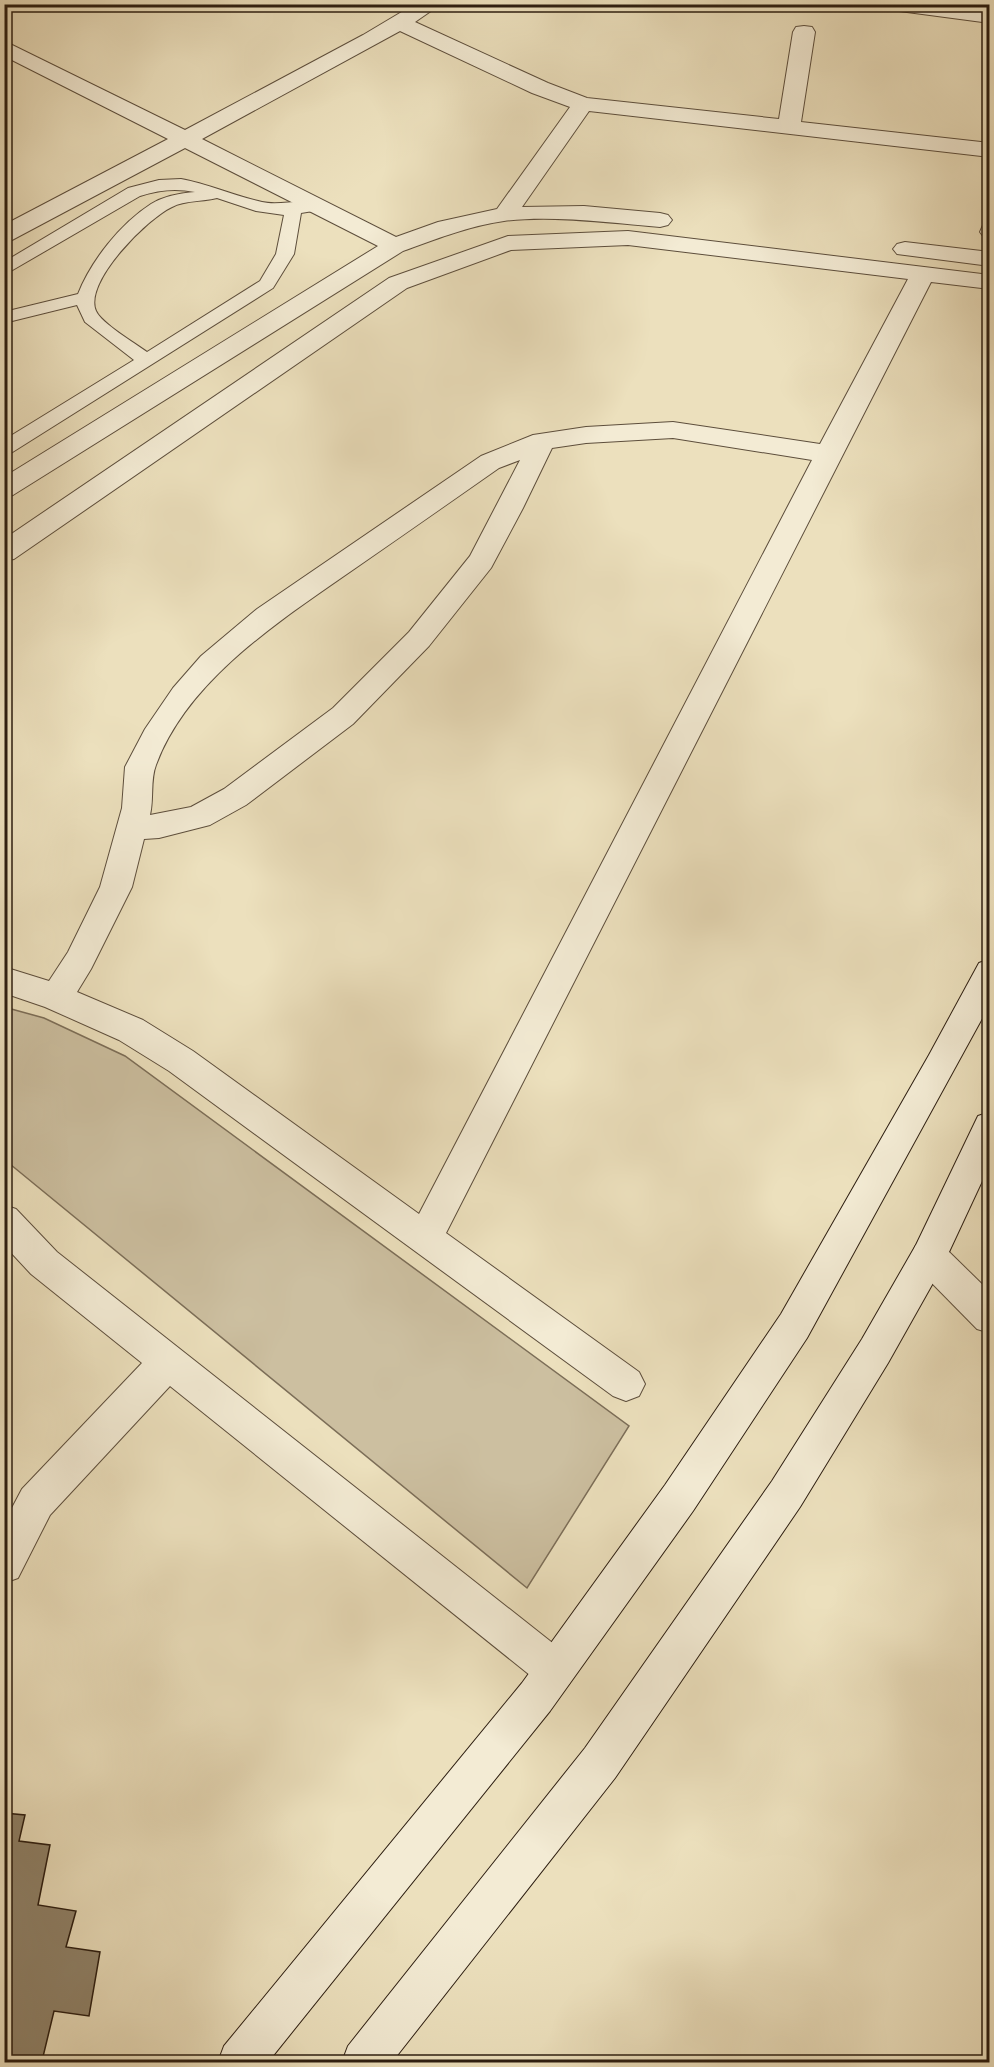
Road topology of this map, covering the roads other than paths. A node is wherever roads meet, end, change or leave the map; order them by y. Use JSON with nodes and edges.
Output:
{"nodes":[{"id":1,"x":431,"y":4,"type":"edge"},
{"id":2,"x":892,"y":4,"type":"edge"},
{"id":3,"x":990,"y":16,"type":"edge"},
{"id":4,"x":399,"y":23,"type":"junction"},
{"id":5,"x":804,"y":32,"type":"dead end"},
{"id":6,"x":4,"y":47,"type":"edge"},
{"id":7,"x":583,"y":105,"type":"junction"},
{"id":8,"x":789,"y":126,"type":"junction"},
{"id":9,"x":184,"y":139,"type":"junction"},
{"id":10,"x":990,"y":150,"type":"edge"},
{"id":11,"x":219,"y":193,"type":"junction"},
{"id":12,"x":315,"y":205,"type":"junction"},
{"id":13,"x":293,"y":211,"type":"junction"},
{"id":14,"x":505,"y":214,"type":"junction"},
{"id":15,"x":4,"y":235,"type":"edge"},
{"id":16,"x":395,"y":246,"type":"junction"},
{"id":17,"x":990,"y":259,"type":"edge"},
{"id":18,"x":4,"y":270,"type":"edge"},
{"id":19,"x":923,"y":274,"type":"junction"},
{"id":20,"x":990,"y":282,"type":"edge"},
{"id":21,"x":85,"y":298,"type":"junction"},
{"id":22,"x":4,"y":318,"type":"edge"},
{"id":23,"x":146,"y":360,"type":"junction"},
{"id":24,"x":542,"y":441,"type":"junction"},
{"id":25,"x":4,"y":449,"type":"edge"},
{"id":26,"x":828,"y":454,"type":"junction"},
{"id":27,"x":4,"y":489,"type":"edge"},
{"id":28,"x":4,"y":552,"type":"edge"},
{"id":29,"x":132,"y":828,"type":"junction"},
{"id":30,"x":990,"y":972,"type":"edge"},
{"id":31,"x":4,"y":980,"type":"edge"},
{"id":32,"x":56,"y":997,"type":"junction"},
{"id":33,"x":990,"y":1126,"type":"edge"},
{"id":34,"x":4,"y":1220,"type":"edge"},
{"id":35,"x":425,"y":1238,"type":"junction"},
{"id":36,"x":929,"y":1256,"type":"junction"},
{"id":37,"x":990,"y":1317,"type":"edge"},
{"id":38,"x":168,"y":1362,"type":"junction"},
{"id":39,"x":626,"y":1384,"type":"dead end"},
{"id":40,"x":4,"y":1564,"type":"edge"},
{"id":41,"x":555,"y":1670,"type":"junction"},
{"id":42,"x":240,"y":2062,"type":"edge"},
{"id":43,"x":364,"y":2062,"type":"edge"}],
"edges":[{"from":1,"to":4,"type":"street"},
{"from":2,"to":3,"type":"street"},
{"from":4,"to":7,"type":"street"},
{"from":4,"to":9,"type":"street"},
{"from":5,"to":8,"type":"street"},
{"from":6,"to":9,"type":"street"},
{"from":7,"to":8,"type":"street"},
{"from":7,"to":14,"type":"street"},
{"from":8,"to":10,"type":"street"},
{"from":9,"to":12,"type":"street"},
{"from":9,"to":15,"type":"street"},
{"from":11,"to":13,"type":"lane"},
{"from":11,"to":18,"type":"lane"},
{"from":11,"to":21,"type":"lane"},
{"from":12,"to":13,"type":"lane"},
{"from":12,"to":16,"type":"street"},
{"from":13,"to":23,"type":"lane"},
{"from":14,"to":16,"type":"street"},
{"from":14,"to":17,"type":"street"},
{"from":16,"to":27,"type":"street"},
{"from":19,"to":20,"type":"street"},
{"from":19,"to":26,"type":"street"},
{"from":19,"to":28,"type":"street"},
{"from":21,"to":22,"type":"lane"},
{"from":21,"to":23,"type":"lane"},
{"from":23,"to":25,"type":"lane"},
{"from":24,"to":26,"type":"street"},
{"from":24,"to":29,"type":"street"},
{"from":24,"to":29,"type":"street"},
{"from":26,"to":35,"type":"street"},
{"from":29,"to":32,"type":"street"},
{"from":30,"to":41,"type":"street"},
{"from":31,"to":32,"type":"street"},
{"from":32,"to":35,"type":"street"},
{"from":33,"to":36,"type":"street"},
{"from":34,"to":38,"type":"street"},
{"from":35,"to":39,"type":"street"},
{"from":36,"to":37,"type":"street"},
{"from":36,"to":43,"type":"street"},
{"from":38,"to":40,"type":"street"},
{"from":38,"to":41,"type":"street"},
{"from":41,"to":42,"type":"street"}]}
